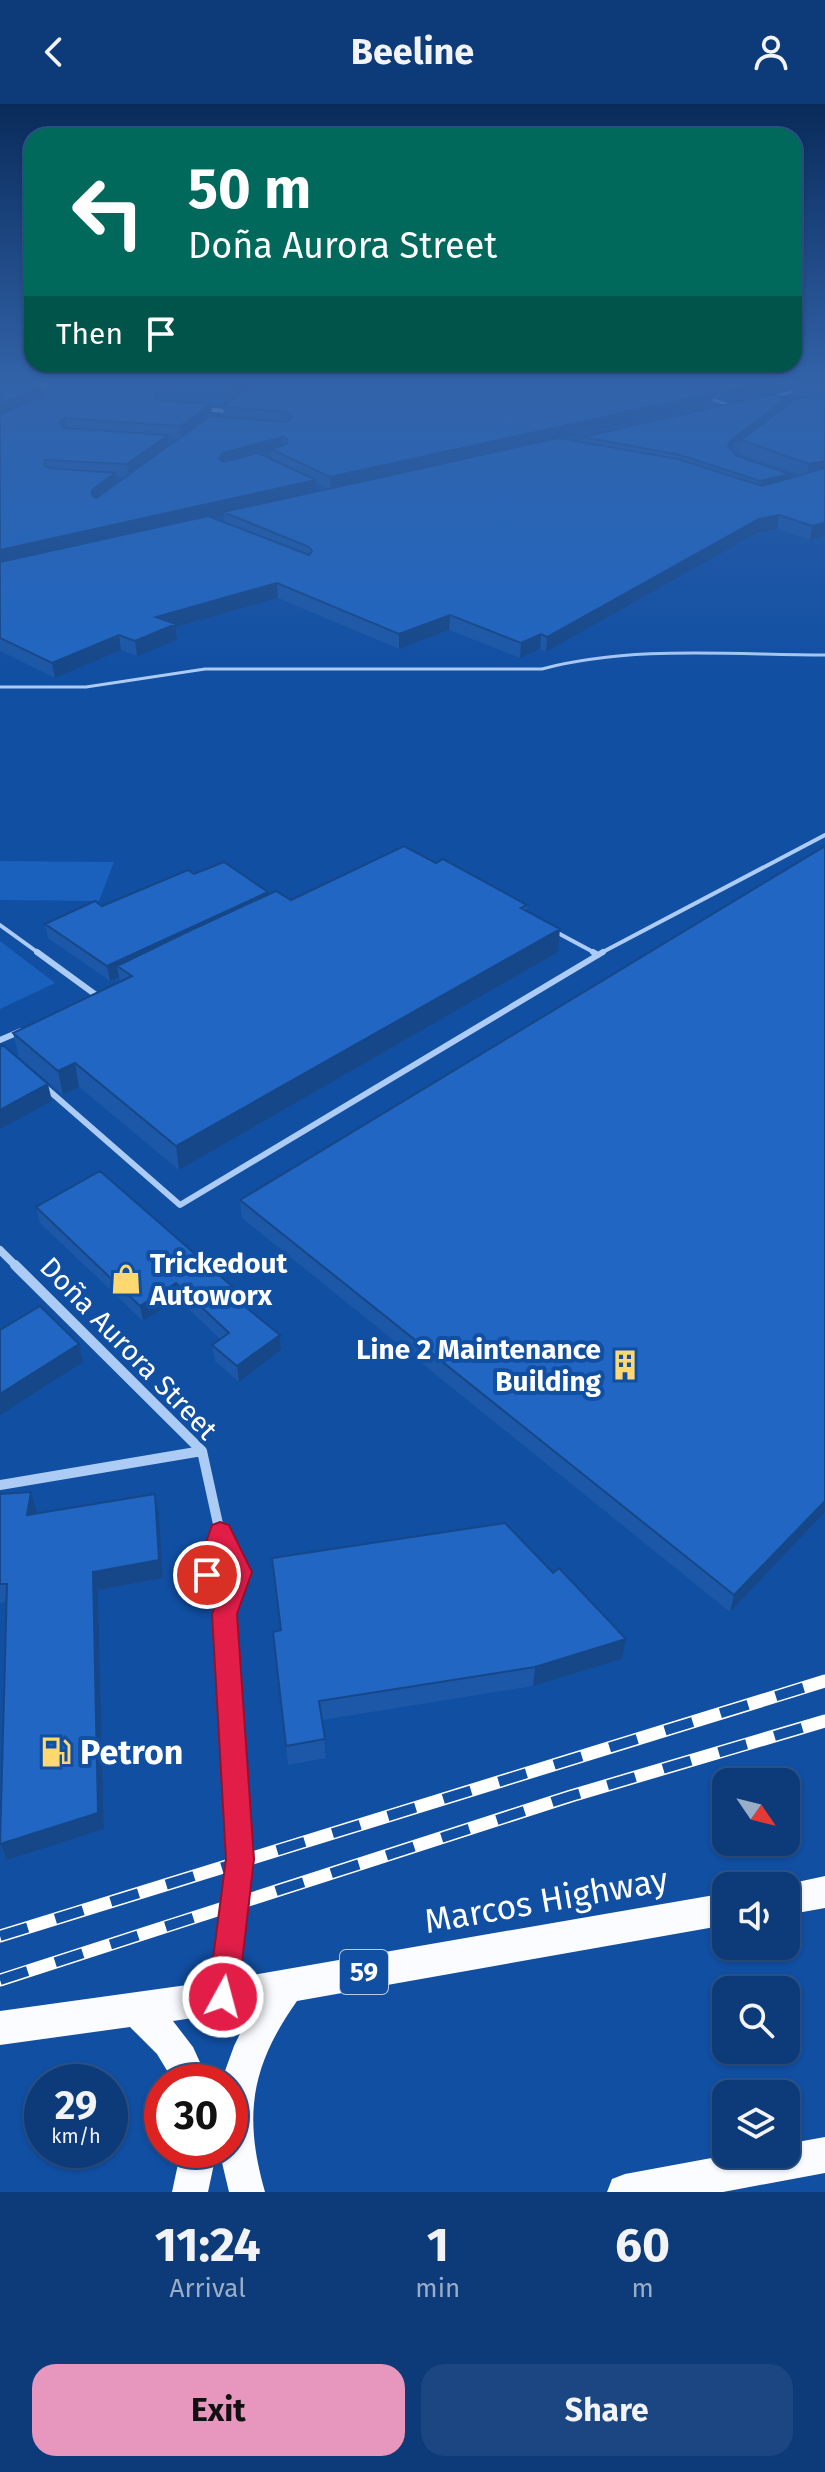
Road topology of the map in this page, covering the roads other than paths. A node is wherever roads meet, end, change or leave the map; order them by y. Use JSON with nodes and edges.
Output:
{"nodes":[{"id":1,"x":825,"y":655,"type":"edge"},
{"id":2,"x":0,"y":687,"type":"edge"},
{"id":3,"x":825,"y":835,"type":"edge"},
{"id":4,"x":0,"y":925,"type":"edge"},
{"id":5,"x":548,"y":927,"type":"edge"},
{"id":6,"x":598,"y":955,"type":"junction"},
{"id":7,"x":110,"y":989,"type":"edge"},
{"id":8,"x":96,"y":995,"type":"junction"},
{"id":9,"x":83,"y":1002,"type":"edge"},
{"id":10,"x":28,"y":1027,"type":"edge"},
{"id":11,"x":0,"y":1040,"type":"edge"},
{"id":12,"x":36,"y":1080,"type":"edge"},
{"id":13,"x":0,"y":1250,"type":"edge"},
{"id":14,"x":202,"y":1451,"type":"junction"},
{"id":15,"x":0,"y":1485,"type":"edge"},
{"id":16,"x":220,"y":1533,"type":"junction"},
{"id":17,"x":224,"y":1614,"type":"junction"},
{"id":18,"x":825,"y":1892,"type":"edge"},
{"id":19,"x":800,"y":1896,"type":"edge"},
{"id":20,"x":712,"y":1911,"type":"edge"},
{"id":21,"x":288,"y":1985,"type":"junction"},
{"id":22,"x":223,"y":1997,"type":"junction"},
{"id":23,"x":135,"y":2009,"type":"junction"},
{"id":24,"x":0,"y":2028,"type":"edge"},
{"id":25,"x":184,"y":2064,"type":"edge"},
{"id":26,"x":825,"y":2155,"type":"edge"},
{"id":27,"x":197,"y":2168,"type":"edge"},
{"id":28,"x":190,"y":2192,"type":"edge"},
{"id":29,"x":247,"y":2192,"type":"edge"},
{"id":30,"x":625,"y":2192,"type":"edge"}],
"edges":[{"from":1,"to":2,"type":"lane"},
{"from":3,"to":6,"type":"lane"},
{"from":4,"to":8,"type":"lane"},
{"from":5,"to":6,"type":"lane"},
{"from":6,"to":12,"type":"lane"},
{"from":7,"to":8,"type":"lane"},
{"from":8,"to":9,"type":"lane"},
{"from":10,"to":11,"type":"lane"},
{"from":13,"to":14,"type":"street","name":"Doña Aurora Street"},
{"from":14,"to":15,"type":"street"},
{"from":14,"to":16,"type":"street","name":"Doña Aurora Street"},
{"from":16,"to":17,"type":"street","name":"Doña Aurora Street"},
{"from":16,"to":17,"type":"street","name":"Doña Aurora Street"},
{"from":17,"to":22,"type":"street","name":"Doña Aurora Street"},
{"from":18,"to":19,"type":"main road"},
{"from":20,"to":21,"type":"main road","name":"Marcos Highway","number":"59"},
{"from":21,"to":22,"type":"main road","name":"Marcos Highway","number":"59"},
{"from":21,"to":29,"type":"main road"},
{"from":22,"to":23,"type":"main road","name":"Marcos Highway","number":"59"},
{"from":23,"to":24,"type":"main road","name":"Marcos Highway","number":"59"},
{"from":23,"to":25,"type":"main road"},
{"from":26,"to":30,"type":"main road"},
{"from":27,"to":28,"type":"main road"}]}
